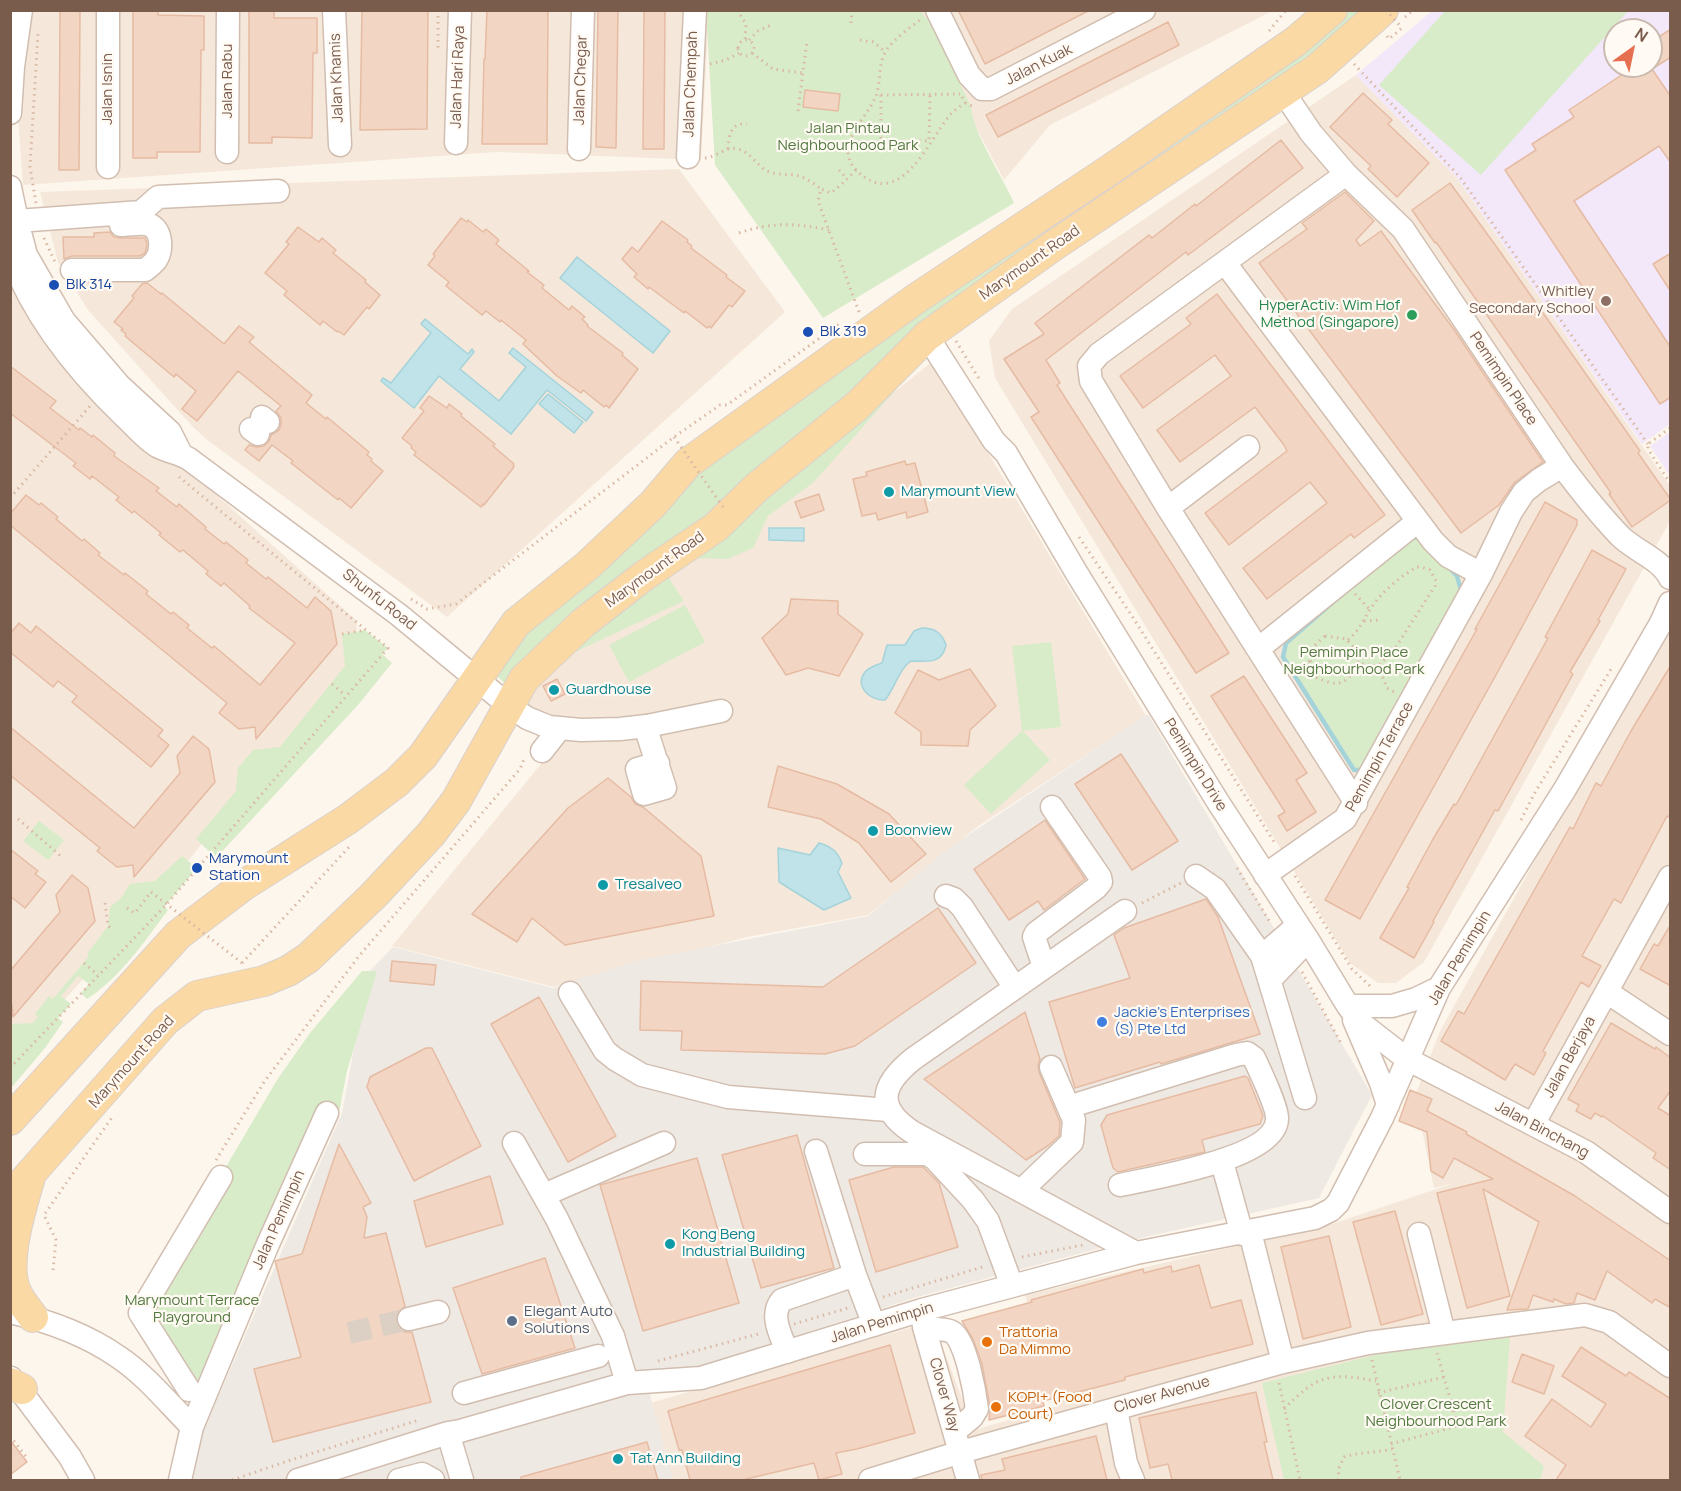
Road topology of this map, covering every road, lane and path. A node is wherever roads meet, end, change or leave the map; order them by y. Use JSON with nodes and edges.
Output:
{"nodes":[{"id":1,"x":21,"y":10,"type":"edge"},
{"id":2,"x":108,"y":10,"type":"edge"},
{"id":3,"x":228,"y":10,"type":"edge"},
{"id":4,"x":334,"y":10,"type":"edge"},
{"id":5,"x":460,"y":10,"type":"edge"},
{"id":6,"x":583,"y":10,"type":"edge"},
{"id":7,"x":695,"y":10,"type":"edge"},
{"id":8,"x":737,"y":10,"type":"edge"},
{"id":9,"x":852,"y":10,"type":"edge"},
{"id":10,"x":1144,"y":10,"type":"edge"},
{"id":11,"x":1332,"y":10,"type":"edge"},
{"id":12,"x":937,"y":11,"type":"edge"},
{"id":13,"x":1389,"y":21,"type":"edge"},
{"id":14,"x":851,"y":23,"type":"dead end"},
{"id":15,"x":771,"y":25,"type":"dead end"},
{"id":16,"x":38,"y":33,"type":"dead end"},
{"id":17,"x":747,"y":40,"type":"junction"},
{"id":18,"x":860,"y":40,"type":"dead end"},
{"id":19,"x":807,"y":41,"type":"dead end"},
{"id":20,"x":886,"y":52,"type":"junction"},
{"id":21,"x":739,"y":53,"type":"junction"},
{"id":22,"x":752,"y":53,"type":"junction"},
{"id":23,"x":13,"y":57,"type":"edge"},
{"id":24,"x":1352,"y":62,"type":"dead end"},
{"id":25,"x":692,"y":64,"type":"junction"},
{"id":26,"x":803,"y":73,"type":"junction"},
{"id":27,"x":982,"y":89,"type":"junction"},
{"id":28,"x":960,"y":93,"type":"dead end"},
{"id":29,"x":1284,"y":93,"type":"junction"},
{"id":30,"x":879,"y":95,"type":"junction"},
{"id":31,"x":930,"y":95,"type":"junction"},
{"id":32,"x":798,"y":111,"type":"dead end"},
{"id":33,"x":10,"y":113,"type":"edge"},
{"id":34,"x":747,"y":124,"type":"dead end"},
{"id":35,"x":456,"y":143,"type":"dead end"},
{"id":36,"x":340,"y":145,"type":"dead end"},
{"id":37,"x":579,"y":149,"type":"dead end"},
{"id":38,"x":728,"y":149,"type":"junction"},
{"id":39,"x":227,"y":152,"type":"dead end"},
{"id":40,"x":688,"y":157,"type":"joint"},
{"id":41,"x":108,"y":167,"type":"dead end"},
{"id":42,"x":839,"y":170,"type":"dead end"},
{"id":43,"x":856,"y":170,"type":"junction"},
{"id":44,"x":1346,"y":174,"type":"junction"},
{"id":45,"x":847,"y":179,"type":"junction"},
{"id":46,"x":821,"y":189,"type":"junction"},
{"id":47,"x":278,"y":191,"type":"dead end"},
{"id":48,"x":21,"y":211,"type":"edge"},
{"id":49,"x":829,"y":230,"type":"junction"},
{"id":50,"x":739,"y":233,"type":"dead end"},
{"id":51,"x":10,"y":253,"type":"edge"},
{"id":52,"x":1225,"y":263,"type":"junction"},
{"id":53,"x":65,"y":271,"type":"joint"},
{"id":54,"x":859,"y":312,"type":"dead end"},
{"id":55,"x":932,"y":333,"type":"junction"},
{"id":56,"x":101,"y":393,"type":"junction"},
{"id":57,"x":720,"y":405,"type":"dead end"},
{"id":58,"x":1671,"y":428,"type":"edge"},
{"id":59,"x":674,"y":437,"type":"junction"},
{"id":60,"x":1648,"y":444,"type":"junction"},
{"id":61,"x":1248,"y":447,"type":"dead end"},
{"id":62,"x":181,"y":454,"type":"junction"},
{"id":63,"x":1562,"y":466,"type":"junction"},
{"id":64,"x":1671,"y":483,"type":"edge"},
{"id":65,"x":10,"y":498,"type":"edge"},
{"id":66,"x":723,"y":507,"type":"dead end"},
{"id":67,"x":1168,"y":508,"type":"junction"},
{"id":68,"x":1418,"y":521,"type":"junction"},
{"id":69,"x":1481,"y":574,"type":"junction"},
{"id":70,"x":1670,"y":577,"type":"edge"},
{"id":71,"x":315,"y":589,"type":"dead end"},
{"id":72,"x":403,"y":594,"type":"dead end"},
{"id":73,"x":1360,"y":599,"type":"dead end"},
{"id":74,"x":1671,"y":603,"type":"edge"},
{"id":75,"x":1370,"y":610,"type":"junction"},
{"id":76,"x":1382,"y":620,"type":"dead end"},
{"id":77,"x":1364,"y":621,"type":"junction"},
{"id":78,"x":365,"y":630,"type":"junction"},
{"id":79,"x":342,"y":634,"type":"dead end"},
{"id":80,"x":1348,"y":640,"type":"junction"},
{"id":81,"x":1258,"y":648,"type":"junction"},
{"id":82,"x":1310,"y":661,"type":"junction"},
{"id":83,"x":1358,"y":663,"type":"junction"},
{"id":84,"x":1301,"y":666,"type":"dead end"},
{"id":85,"x":1378,"y":666,"type":"junction"},
{"id":86,"x":477,"y":679,"type":"junction"},
{"id":87,"x":332,"y":684,"type":"dead end"},
{"id":88,"x":345,"y":695,"type":"junction"},
{"id":89,"x":1412,"y":700,"type":"junction"},
{"id":90,"x":508,"y":705,"type":"junction"},
{"id":91,"x":721,"y":711,"type":"dead end"},
{"id":92,"x":645,"y":726,"type":"junction"},
{"id":93,"x":571,"y":729,"type":"junction"},
{"id":94,"x":535,"y":749,"type":"joint"},
{"id":95,"x":665,"y":788,"type":"dead end"},
{"id":96,"x":1356,"y":803,"type":"junction"},
{"id":97,"x":1052,"y":807,"type":"dead end"},
{"id":98,"x":18,"y":819,"type":"dead end"},
{"id":99,"x":63,"y":858,"type":"dead end"},
{"id":100,"x":1265,"y":875,"type":"junction"},
{"id":101,"x":1196,"y":876,"type":"joint"},
{"id":102,"x":1671,"y":877,"type":"edge"},
{"id":103,"x":946,"y":896,"type":"dead end"},
{"id":104,"x":105,"y":903,"type":"dead end"},
{"id":105,"x":127,"y":908,"type":"dead end"},
{"id":106,"x":1125,"y":911,"type":"joint"},
{"id":107,"x":111,"y":928,"type":"dead end"},
{"id":108,"x":1303,"y":933,"type":"junction"},
{"id":109,"x":1262,"y":956,"type":"junction"},
{"id":110,"x":84,"y":963,"type":"dead end"},
{"id":111,"x":242,"y":963,"type":"dead end"},
{"id":112,"x":1044,"y":967,"type":"junction"},
{"id":113,"x":98,"y":975,"type":"junction"},
{"id":114,"x":1271,"y":979,"type":"junction"},
{"id":115,"x":1014,"y":988,"type":"junction"},
{"id":116,"x":1439,"y":988,"type":"junction"},
{"id":117,"x":1607,"y":992,"type":"junction"},
{"id":118,"x":570,"y":993,"type":"dead end"},
{"id":119,"x":1348,"y":1006,"type":"junction"},
{"id":120,"x":1671,"y":1034,"type":"edge"},
{"id":121,"x":1407,"y":1059,"type":"junction"},
{"id":122,"x":1051,"y":1067,"type":"dead end"},
{"id":123,"x":11,"y":1068,"type":"edge"},
{"id":124,"x":49,"y":1077,"type":"junction"},
{"id":125,"x":1305,"y":1098,"type":"dead end"},
{"id":126,"x":10,"y":1103,"type":"edge"},
{"id":127,"x":1081,"y":1103,"type":"dead end"},
{"id":128,"x":1388,"y":1105,"type":"junction"},
{"id":129,"x":888,"y":1110,"type":"junction"},
{"id":130,"x":327,"y":1113,"type":"dead end"},
{"id":131,"x":114,"y":1115,"type":"dead end"},
{"id":132,"x":10,"y":1120,"type":"edge"},
{"id":133,"x":1534,"y":1123,"type":"junction"},
{"id":134,"x":514,"y":1143,"type":"dead end"},
{"id":135,"x":664,"y":1143,"type":"dead end"},
{"id":136,"x":816,"y":1151,"type":"dead end"},
{"id":137,"x":865,"y":1154,"type":"dead end"},
{"id":138,"x":1222,"y":1162,"type":"junction"},
{"id":139,"x":218,"y":1169,"type":"joint"},
{"id":140,"x":31,"y":1174,"type":"junction"},
{"id":141,"x":1120,"y":1185,"type":"dead end"},
{"id":142,"x":1021,"y":1191,"type":"junction"},
{"id":143,"x":544,"y":1194,"type":"junction"},
{"id":144,"x":10,"y":1197,"type":"edge"},
{"id":145,"x":1671,"y":1212,"type":"edge"},
{"id":146,"x":1246,"y":1233,"type":"junction"},
{"id":147,"x":1419,"y":1234,"type":"dead end"},
{"id":148,"x":1110,"y":1239,"type":"junction"},
{"id":149,"x":1136,"y":1253,"type":"junction"},
{"id":150,"x":1003,"y":1261,"type":"junction"},
{"id":151,"x":53,"y":1270,"type":"dead end"},
{"id":152,"x":855,"y":1275,"type":"junction"},
{"id":153,"x":1012,"y":1286,"type":"junction"},
{"id":154,"x":865,"y":1303,"type":"junction"},
{"id":155,"x":438,"y":1312,"type":"dead end"},
{"id":156,"x":22,"y":1315,"type":"edge"},
{"id":157,"x":923,"y":1318,"type":"junction"},
{"id":158,"x":409,"y":1319,"type":"tunnel mouth"},
{"id":159,"x":874,"y":1325,"type":"junction"},
{"id":160,"x":779,"y":1329,"type":"junction"},
{"id":161,"x":1438,"y":1333,"type":"junction"},
{"id":162,"x":1368,"y":1343,"type":"junction"},
{"id":163,"x":787,"y":1352,"type":"junction"},
{"id":164,"x":598,"y":1356,"type":"dead end"},
{"id":165,"x":656,"y":1361,"type":"dead end"},
{"id":166,"x":1278,"y":1363,"type":"junction"},
{"id":167,"x":1671,"y":1366,"type":"edge"},
{"id":168,"x":1444,"y":1377,"type":"junction"},
{"id":169,"x":1376,"y":1381,"type":"junction"},
{"id":170,"x":14,"y":1383,"type":"edge"},
{"id":171,"x":627,"y":1383,"type":"junction"},
{"id":172,"x":189,"y":1390,"type":"dead end"},
{"id":173,"x":464,"y":1393,"type":"dead end"},
{"id":174,"x":1378,"y":1393,"type":"junction"},
{"id":175,"x":1116,"y":1408,"type":"junction"},
{"id":176,"x":1284,"y":1409,"type":"junction"},
{"id":177,"x":423,"y":1419,"type":"dead end"},
{"id":178,"x":1465,"y":1424,"type":"dead end"},
{"id":179,"x":1458,"y":1426,"type":"junction"},
{"id":180,"x":192,"y":1427,"type":"junction"},
{"id":181,"x":448,"y":1433,"type":"junction"},
{"id":182,"x":10,"y":1436,"type":"edge"},
{"id":183,"x":958,"y":1442,"type":"junction"},
{"id":184,"x":1391,"y":1444,"type":"junction"},
{"id":185,"x":1392,"y":1449,"type":"junction"},
{"id":186,"x":27,"y":1458,"type":"dead end"},
{"id":187,"x":83,"y":1480,"type":"edge"},
{"id":188,"x":180,"y":1480,"type":"edge"},
{"id":189,"x":232,"y":1480,"type":"edge"},
{"id":190,"x":298,"y":1480,"type":"edge"},
{"id":191,"x":399,"y":1480,"type":"edge"},
{"id":192,"x":433,"y":1480,"type":"edge"},
{"id":193,"x":462,"y":1480,"type":"edge"},
{"id":194,"x":870,"y":1480,"type":"edge"},
{"id":195,"x":968,"y":1480,"type":"edge"},
{"id":196,"x":1133,"y":1480,"type":"edge"},
{"id":197,"x":1300,"y":1480,"type":"edge"},
{"id":198,"x":1338,"y":1480,"type":"edge"},
{"id":199,"x":1400,"y":1480,"type":"edge"}],
"edges":[{"from":1,"to":23,"type":"street"},
{"from":2,"to":41,"type":"street","name":"Jalan Isnin"},
{"from":3,"to":39,"type":"street","name":"Jalan Rabu"},
{"from":4,"to":36,"type":"street","name":"Jalan Khamis"},
{"from":5,"to":35,"type":"street","name":"Jalan Hari Raya"},
{"from":6,"to":37,"type":"street","name":"Jalan Chegar"},
{"from":7,"to":25,"type":"street","name":"Jalan Chempah"},
{"from":8,"to":17,"type":"path"},
{"from":9,"to":14,"type":"path"},
{"from":10,"to":27,"type":"street","name":"Jalan Kuak"},
{"from":11,"to":86,"type":"main road"},
{"from":12,"to":20,"type":"path"},
{"from":12,"to":27,"type":"street"},
{"from":13,"to":29,"type":"main road","name":"Marymount Road"},
{"from":15,"to":17,"type":"path"},
{"from":16,"to":48,"type":"path"},
{"from":17,"to":21,"type":"path"},
{"from":17,"to":22,"type":"path"},
{"from":18,"to":20,"type":"path"},
{"from":19,"to":26,"type":"path"},
{"from":20,"to":30,"type":"path"},
{"from":21,"to":22,"type":"path"},
{"from":21,"to":25,"type":"path"},
{"from":22,"to":26,"type":"path"},
{"from":23,"to":33,"type":"street"},
{"from":24,"to":60,"type":"path"},
{"from":25,"to":40,"type":"street","name":"Jalan Chempah"},
{"from":26,"to":32,"type":"path"},
{"from":27,"to":43,"type":"path"},
{"from":28,"to":31,"type":"path"},
{"from":29,"to":44,"type":"street","name":"Pemimpin Place"},
{"from":29,"to":55,"type":"main road","name":"Marymount Road"},
{"from":30,"to":31,"type":"path"},
{"from":30,"to":31,"type":"path"},
{"from":30,"to":43,"type":"path"},
{"from":34,"to":38,"type":"path"},
{"from":38,"to":40,"type":"path"},
{"from":38,"to":46,"type":"path"},
{"from":42,"to":45,"type":"path"},
{"from":43,"to":45,"type":"path"},
{"from":44,"to":52,"type":"street"},
{"from":44,"to":63,"type":"street","name":"Pemimpin Place"},
{"from":45,"to":46,"type":"path"},
{"from":46,"to":49,"type":"path"},
{"from":47,"to":48,"type":"street"},
{"from":48,"to":53,"type":"path"},
{"from":48,"to":53,"type":"street"},
{"from":48,"to":62,"type":"street","name":"Shunfu Road"},
{"from":49,"to":50,"type":"path"},
{"from":49,"to":54,"type":"path"},
{"from":51,"to":56,"type":"street","name":"Shunfu Road"},
{"from":52,"to":67,"type":"street"},
{"from":52,"to":68,"type":"street"},
{"from":55,"to":90,"type":"main road","name":"Marymount Road"},
{"from":55,"to":100,"type":"street","name":"Pemimpin Drive"},
{"from":56,"to":62,"type":"street","name":"Shunfu Road"},
{"from":56,"to":65,"type":"path"},
{"from":57,"to":59,"type":"path"},
{"from":58,"to":60,"type":"path"},
{"from":59,"to":66,"type":"path","bridge":true},
{"from":59,"to":72,"type":"path"},
{"from":60,"to":64,"type":"path"},
{"from":61,"to":67,"type":"street"},
{"from":62,"to":86,"type":"street","name":"Shunfu Road"},
{"from":63,"to":69,"type":"street","name":"Pemimpin Terrace"},
{"from":63,"to":70,"type":"street","name":"Pemimpin Place"},
{"from":67,"to":81,"type":"street"},
{"from":68,"to":69,"type":"street"},
{"from":68,"to":81,"type":"street"},
{"from":69,"to":89,"type":"street","name":"Pemimpin Terrace"},
{"from":71,"to":78,"type":"path"},
{"from":73,"to":75,"type":"path"},
{"from":74,"to":116,"type":"street","name":"Jalan Pemimpin"},
{"from":75,"to":77,"type":"path"},
{"from":75,"to":85,"type":"path"},
{"from":76,"to":77,"type":"path"},
{"from":77,"to":80,"type":"path"},
{"from":78,"to":79,"type":"path"},
{"from":78,"to":88,"type":"path"},
{"from":80,"to":82,"type":"path"},
{"from":80,"to":83,"type":"path"},
{"from":81,"to":96,"type":"street"},
{"from":82,"to":83,"type":"path"},
{"from":82,"to":84,"type":"path"},
{"from":83,"to":85,"type":"path"},
{"from":85,"to":89,"type":"path"},
{"from":86,"to":90,"type":"street","name":"Shunfu Road"},
{"from":86,"to":124,"type":"main road"},
{"from":87,"to":88,"type":"path"},
{"from":88,"to":113,"type":"path"},
{"from":89,"to":96,"type":"street","name":"Pemimpin Terrace"},
{"from":90,"to":93,"type":"street","name":"Shunfu Road"},
{"from":90,"to":140,"type":"main road","name":"Marymount Road"},
{"from":91,"to":92,"type":"street","name":"Shunfu Road"},
{"from":92,"to":93,"type":"street","name":"Shunfu Road"},
{"from":92,"to":95,"type":"street"},
{"from":93,"to":94,"type":"street"},
{"from":94,"to":139,"type":"path"},
{"from":96,"to":100,"type":"street","name":"Pemimpin Terrace"},
{"from":97,"to":112,"type":"street"},
{"from":98,"to":99,"type":"path"},
{"from":100,"to":108,"type":"street","name":"Pemimpin Drive"},
{"from":101,"to":106,"type":"path"},
{"from":101,"to":109,"type":"street"},
{"from":102,"to":117,"type":"street","name":"Jalan Berjaya"},
{"from":103,"to":115,"type":"street"},
{"from":104,"to":107,"type":"path"},
{"from":105,"to":111,"type":"path","bridge":true},
{"from":106,"to":112,"type":"street"},
{"from":108,"to":109,"type":"street"},
{"from":108,"to":114,"type":"street"},
{"from":108,"to":119,"type":"street","name":"Pemimpin Drive"},
{"from":109,"to":114,"type":"street"},
{"from":110,"to":113,"type":"path"},
{"from":112,"to":115,"type":"street"},
{"from":113,"to":123,"type":"path"},
{"from":114,"to":125,"type":"street"},
{"from":115,"to":129,"type":"street"},
{"from":116,"to":119,"type":"street"},
{"from":116,"to":121,"type":"street","name":"Jalan Pemimpin"},
{"from":117,"to":120,"type":"street"},
{"from":117,"to":133,"type":"street","name":"Jalan Berjaya"},
{"from":118,"to":129,"type":"street"},
{"from":119,"to":121,"type":"street","name":"Pemimpin Drive"},
{"from":119,"to":128,"type":"street"},
{"from":121,"to":128,"type":"street","name":"Jalan Pemimpin"},
{"from":121,"to":133,"type":"street","name":"Jalan Binchang"},
{"from":122,"to":142,"type":"street"},
{"from":124,"to":126,"type":"main road"},
{"from":124,"to":132,"type":"main road"},
{"from":127,"to":138,"type":"street"},
{"from":128,"to":146,"type":"street","name":"Jalan Pemimpin"},
{"from":129,"to":142,"type":"street"},
{"from":130,"to":180,"type":"street","name":"Jalan Pemimpin"},
{"from":131,"to":151,"type":"path"},
{"from":133,"to":145,"type":"street","name":"Jalan Binchang"},
{"from":134,"to":143,"type":"street"},
{"from":135,"to":143,"type":"street"},
{"from":136,"to":152,"type":"street"},
{"from":137,"to":150,"type":"street"},
{"from":138,"to":141,"type":"street"},
{"from":138,"to":146,"type":"street"},
{"from":139,"to":172,"type":"street"},
{"from":140,"to":144,"type":"main road","name":"Marymount Road"},
{"from":140,"to":156,"type":"main road"},
{"from":142,"to":148,"type":"street"},
{"from":143,"to":171,"type":"street"},
{"from":146,"to":149,"type":"street","name":"Jalan Pemimpin"},
{"from":146,"to":166,"type":"street"},
{"from":147,"to":161,"type":"street"},
{"from":148,"to":149,"type":"street"},
{"from":148,"to":150,"type":"path"},
{"from":149,"to":153,"type":"street","name":"Jalan Pemimpin"},
{"from":150,"to":153,"type":"street"},
{"from":150,"to":154,"type":"path"},
{"from":152,"to":154,"type":"street"},
{"from":152,"to":160,"type":"street"},
{"from":153,"to":157,"type":"street","name":"Jalan Pemimpin"},
{"from":154,"to":159,"type":"street"},
{"from":154,"to":160,"type":"path"},
{"from":155,"to":158,"type":"street"},
{"from":156,"to":180,"type":"street"},
{"from":157,"to":159,"type":"street","name":"Jalan Pemimpin"},
{"from":157,"to":183,"type":"street","name":"Clover Way"},
{"from":157,"to":183,"type":"street"},
{"from":159,"to":163,"type":"street","name":"Jalan Pemimpin"},
{"from":160,"to":163,"type":"street"},
{"from":160,"to":165,"type":"path"},
{"from":161,"to":162,"type":"street","name":"Clover Avenue"},
{"from":161,"to":167,"type":"street","name":"Clover Avenue"},
{"from":161,"to":168,"type":"path"},
{"from":162,"to":166,"type":"street","name":"Clover Avenue"},
{"from":162,"to":169,"type":"path"},
{"from":163,"to":171,"type":"street","name":"Jalan Pemimpin"},
{"from":164,"to":173,"type":"street"},
{"from":166,"to":175,"type":"street","name":"Clover Avenue"},
{"from":166,"to":176,"type":"path"},
{"from":168,"to":174,"type":"path"},
{"from":168,"to":179,"type":"path"},
{"from":169,"to":174,"type":"path"},
{"from":169,"to":176,"type":"path"},
{"from":170,"to":187,"type":"street"},
{"from":171,"to":181,"type":"street","name":"Jalan Pemimpin"},
{"from":174,"to":184,"type":"path"},
{"from":175,"to":183,"type":"street","name":"Clover Avenue"},
{"from":175,"to":196,"type":"street"},
{"from":176,"to":197,"type":"path"},
{"from":177,"to":189,"type":"path"},
{"from":178,"to":179,"type":"path"},
{"from":179,"to":184,"type":"path"},
{"from":180,"to":188,"type":"street","name":"Jalan Pemimpin"},
{"from":181,"to":190,"type":"street","name":"Jalan Pemimpin"},
{"from":181,"to":193,"type":"street"},
{"from":182,"to":186,"type":"path"},
{"from":183,"to":194,"type":"street","name":"Clover Avenue"},
{"from":183,"to":195,"type":"street","name":"Clover Way"},
{"from":184,"to":185,"type":"path"},
{"from":185,"to":198,"type":"path"},
{"from":185,"to":199,"type":"path"},
{"from":191,"to":192,"type":"street"}]}
